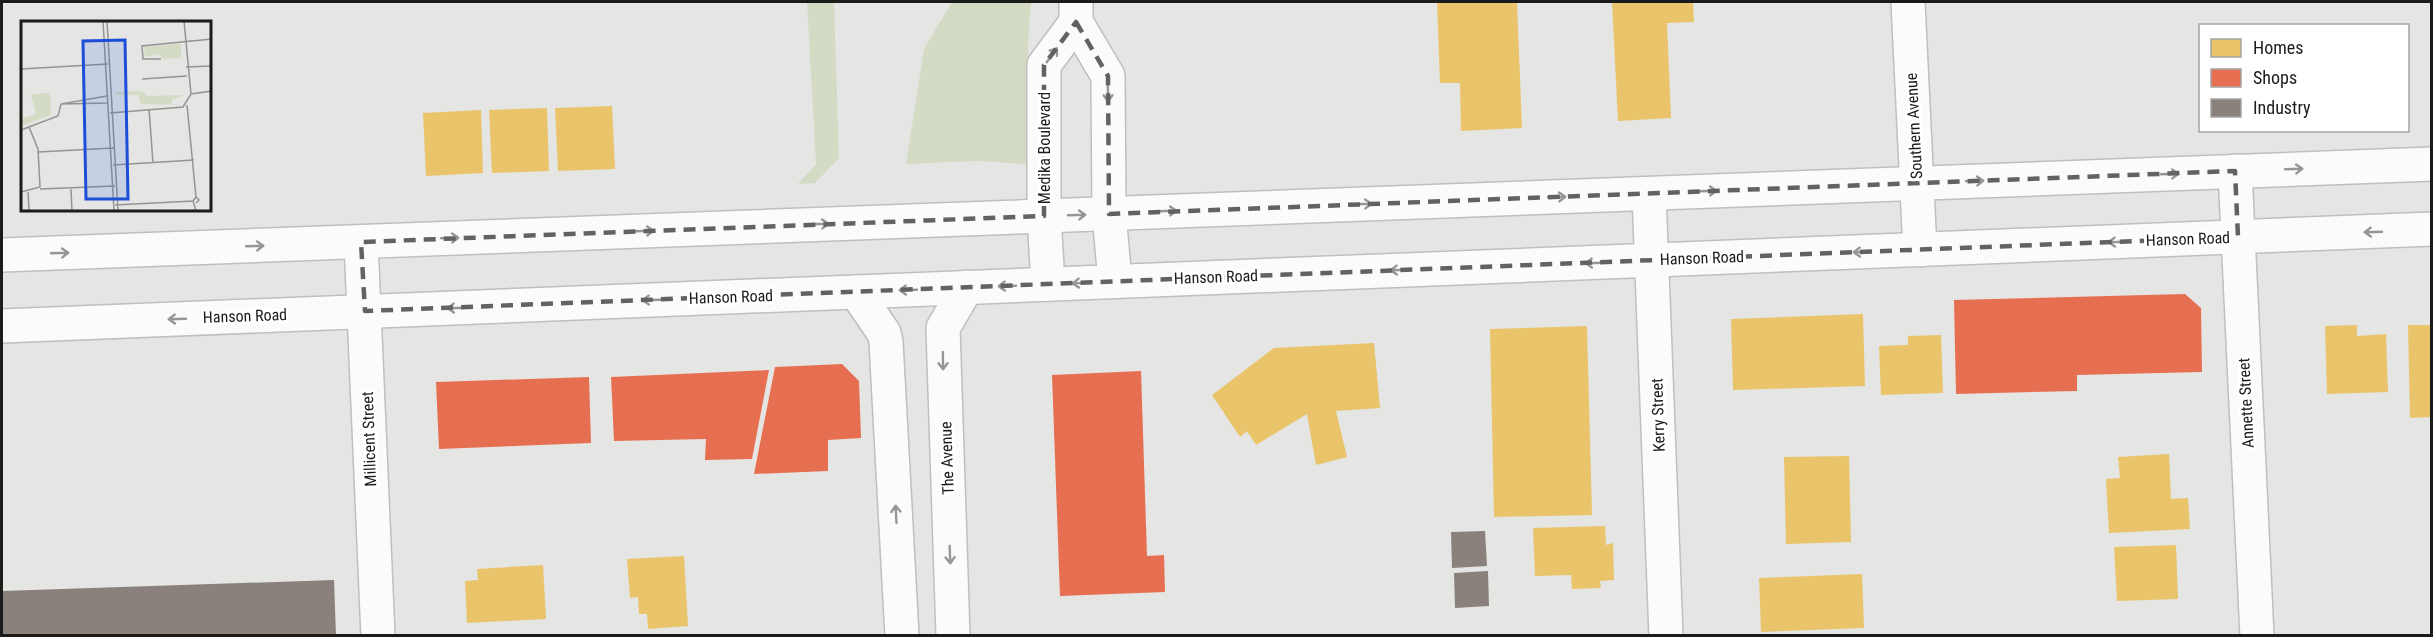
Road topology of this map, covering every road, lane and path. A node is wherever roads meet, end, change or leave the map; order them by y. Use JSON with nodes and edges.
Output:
{"nodes":[{"id":1,"x":1908,"y":2,"type":"edge"},
{"id":2,"x":1076,"y":12,"type":"edge"},
{"id":3,"x":2432,"y":164,"type":"edge"},
{"id":4,"x":2235,"y":171,"type":"junction"},
{"id":5,"x":1917,"y":183,"type":"junction"},
{"id":6,"x":1649,"y":194,"type":"junction"},
{"id":7,"x":1109,"y":213,"type":"junction"},
{"id":8,"x":1044,"y":216,"type":"junction"},
{"id":9,"x":2432,"y":229,"type":"edge"},
{"id":10,"x":2238,"y":237,"type":"junction"},
{"id":11,"x":361,"y":242,"type":"junction"},
{"id":12,"x":1920,"y":250,"type":"junction"},
{"id":13,"x":2,"y":255,"type":"edge"},
{"id":14,"x":1652,"y":260,"type":"junction"},
{"id":15,"x":1115,"y":281,"type":"junction"},
{"id":16,"x":1048,"y":284,"type":"junction"},
{"id":17,"x":967,"y":287,"type":"junction"},
{"id":18,"x":856,"y":292,"type":"junction"},
{"id":19,"x":364,"y":312,"type":"junction"},
{"id":20,"x":2,"y":326,"type":"edge"},
{"id":21,"x":378,"y":636,"type":"edge"},
{"id":22,"x":902,"y":636,"type":"edge"},
{"id":23,"x":953,"y":636,"type":"edge"},
{"id":24,"x":1666,"y":636,"type":"edge"},
{"id":25,"x":2257,"y":636,"type":"edge"}],
"edges":[{"from":1,"to":5,"type":"main road","name":"Southern Avenue"},
{"from":2,"to":7,"type":"main road","name":"Medika Boulevard","one_way":true},
{"from":8,"to":2,"type":"main road","name":"Medika Boulevard","one_way":true},
{"from":4,"to":3,"type":"main road","one_way":true},
{"from":5,"to":4,"type":"main road","one_way":true},
{"from":4,"to":10,"type":"main road","name":"Annette Street"},
{"from":6,"to":5,"type":"main road","one_way":true},
{"from":5,"to":12,"type":"main road","name":"Southern Avenue"},
{"from":7,"to":6,"type":"main road","one_way":true},
{"from":6,"to":14,"type":"main road","name":"Kerry Street"},
{"from":8,"to":7,"type":"main road","one_way":true},
{"from":7,"to":15,"type":"main road","name":"Medika Boulevard"},
{"from":11,"to":8,"type":"main road","one_way":true},
{"from":8,"to":16,"type":"main road","name":"Medika Boulevard"},
{"from":9,"to":10,"type":"main road","name":"Hanson Road","one_way":true},
{"from":10,"to":12,"type":"main road","name":"Hanson Road","one_way":true},
{"from":10,"to":25,"type":"main road","name":"Annette Street"},
{"from":13,"to":11,"type":"main road","one_way":true},
{"from":11,"to":19,"type":"main road","name":"Millicent Street"},
{"from":12,"to":14,"type":"main road","name":"Hanson Road","one_way":true},
{"from":14,"to":15,"type":"main road","name":"Hanson Road","one_way":true},
{"from":14,"to":24,"type":"main road","name":"Kerry Street"},
{"from":15,"to":16,"type":"main road","name":"Hanson Road","one_way":true},
{"from":16,"to":17,"type":"main road","name":"Hanson Road","one_way":true},
{"from":17,"to":18,"type":"main road","name":"Hanson Road","one_way":true},
{"from":17,"to":23,"type":"main road","name":"The Avenue","one_way":true},
{"from":18,"to":19,"type":"main road","name":"Hanson Road","one_way":true},
{"from":22,"to":18,"type":"main road","one_way":true},
{"from":19,"to":20,"type":"main road","name":"Hanson Road","one_way":true},
{"from":19,"to":21,"type":"main road","name":"Millicent Street"}]}
